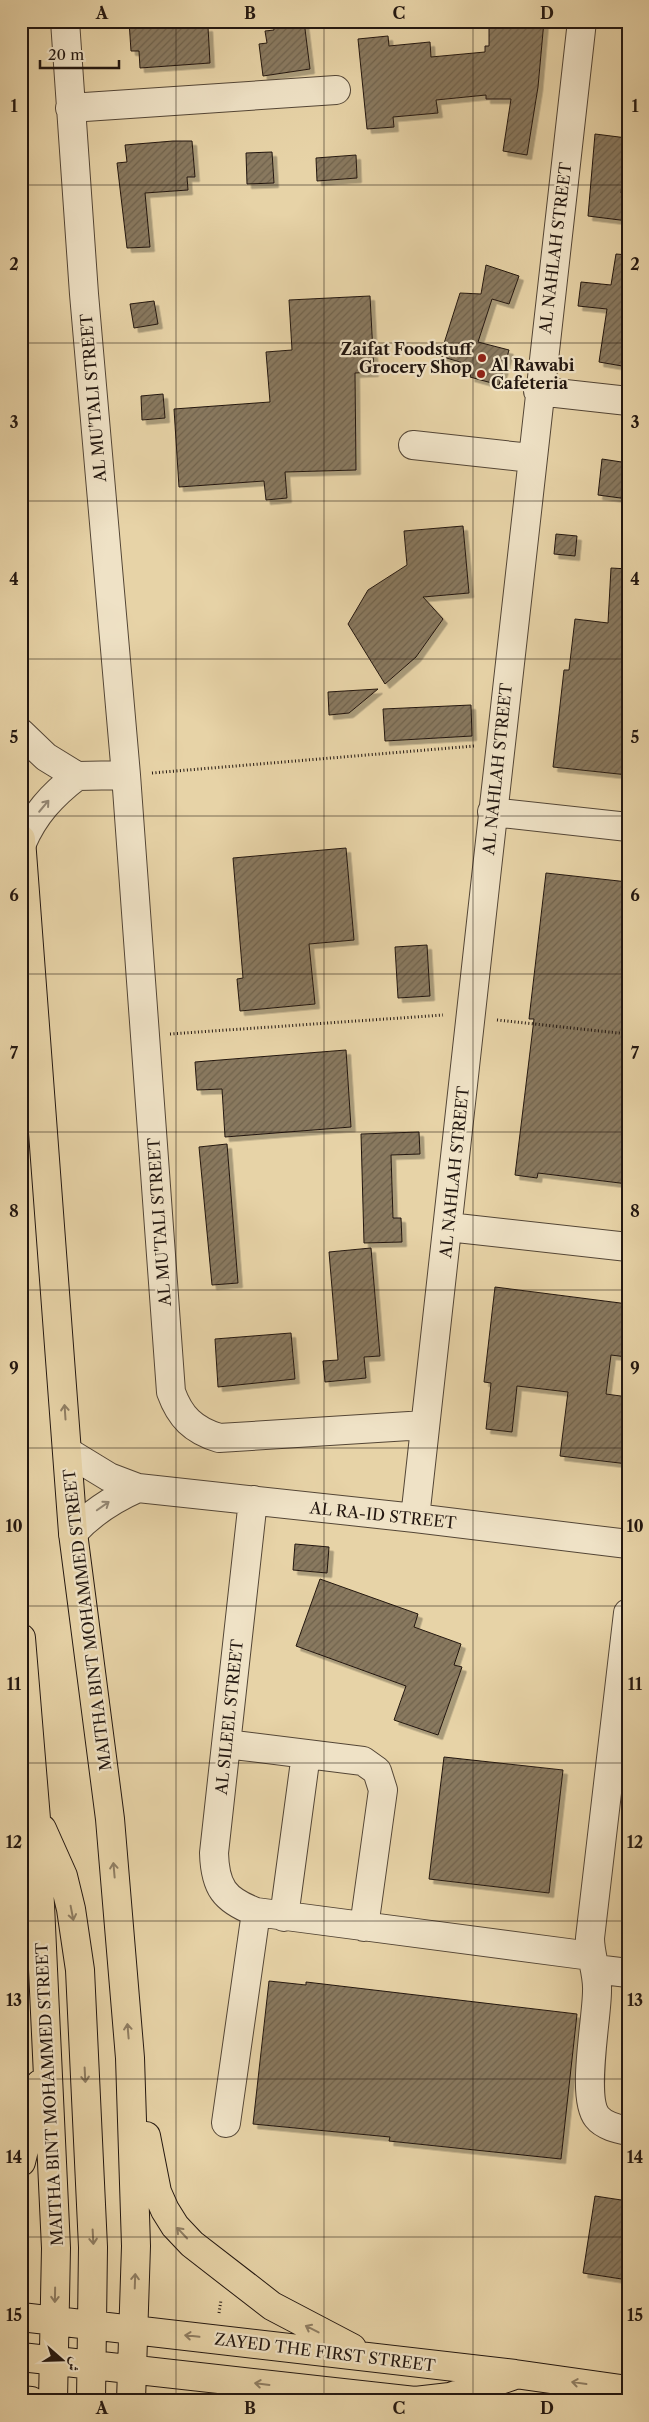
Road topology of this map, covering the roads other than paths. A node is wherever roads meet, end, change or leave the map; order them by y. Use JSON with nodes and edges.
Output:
{"nodes":[{"id":1,"x":65,"y":21,"type":"edge"},
{"id":2,"x":582,"y":21,"type":"edge"},
{"id":3,"x":336,"y":90,"type":"dead end"},
{"id":4,"x":70,"y":108,"type":"junction"},
{"id":5,"x":538,"y":391,"type":"junction"},
{"id":6,"x":628,"y":401,"type":"edge"},
{"id":7,"x":413,"y":445,"type":"dead end"},
{"id":8,"x":531,"y":458,"type":"junction"},
{"id":9,"x":21,"y":733,"type":"edge"},
{"id":10,"x":126,"y":775,"type":"junction"},
{"id":11,"x":77,"y":776,"type":"junction"},
{"id":12,"x":492,"y":812,"type":"junction"},
{"id":13,"x":628,"y":827,"type":"edge"},
{"id":14,"x":21,"y":839,"type":"edge"},
{"id":15,"x":22,"y":843,"type":"edge"},
{"id":16,"x":448,"y":1227,"type":"junction"},
{"id":17,"x":628,"y":1247,"type":"edge"},
{"id":18,"x":425,"y":1425,"type":"junction"},
{"id":19,"x":68,"y":1452,"type":"junction"},
{"id":20,"x":138,"y":1488,"type":"junction"},
{"id":21,"x":253,"y":1500,"type":"junction"},
{"id":22,"x":415,"y":1518,"type":"junction"},
{"id":23,"x":73,"y":1533,"type":"junction"},
{"id":24,"x":628,"y":1544,"type":"edge"},
{"id":25,"x":628,"y":1613,"type":"edge"},
{"id":26,"x":21,"y":1638,"type":"edge"},
{"id":27,"x":226,"y":1744,"type":"junction"},
{"id":28,"x":306,"y":1754,"type":"junction"},
{"id":29,"x":36,"y":1819,"type":"junction"},
{"id":30,"x":256,"y":1912,"type":"junction"},
{"id":31,"x":284,"y":1917,"type":"junction"},
{"id":32,"x":364,"y":1927,"type":"junction"},
{"id":33,"x":593,"y":1962,"type":"junction"},
{"id":34,"x":628,"y":1973,"type":"edge"},
{"id":35,"x":47,"y":2054,"type":"junction"},
{"id":36,"x":130,"y":2058,"type":"junction"},
{"id":37,"x":226,"y":2123,"type":"dead end"},
{"id":38,"x":628,"y":2131,"type":"edge"},
{"id":39,"x":21,"y":2162,"type":"edge"},
{"id":40,"x":21,"y":2317,"type":"edge"},
{"id":41,"x":55,"y":2321,"type":"junction"},
{"id":42,"x":92,"y":2326,"type":"junction"},
{"id":43,"x":133,"y":2330,"type":"junction"},
{"id":44,"x":21,"y":2357,"type":"edge"},
{"id":45,"x":372,"y":2358,"type":"junction"},
{"id":46,"x":54,"y":2360,"type":"junction"},
{"id":47,"x":92,"y":2365,"type":"junction"},
{"id":48,"x":132,"y":2370,"type":"junction"},
{"id":49,"x":516,"y":2374,"type":"junction"},
{"id":50,"x":628,"y":2390,"type":"edge"},
{"id":51,"x":21,"y":2400,"type":"edge"},
{"id":52,"x":31,"y":2401,"type":"edge"},
{"id":53,"x":54,"y":2401,"type":"edge"},
{"id":54,"x":91,"y":2401,"type":"edge"},
{"id":55,"x":122,"y":2401,"type":"edge"},
{"id":56,"x":131,"y":2401,"type":"edge"}],
"edges":[{"from":1,"to":4,"type":"street","name":"AL MU'TALI STREET"},
{"from":2,"to":5,"type":"street","name":"AL NAHLAH STREET"},
{"from":3,"to":4,"type":"street"},
{"from":4,"to":10,"type":"street","name":"AL MU'TALI STREET"},
{"from":5,"to":6,"type":"street"},
{"from":5,"to":8,"type":"street","name":"AL NAHLAH STREET"},
{"from":7,"to":8,"type":"street"},
{"from":8,"to":12,"type":"street","name":"AL NAHLAH STREET"},
{"from":9,"to":11,"type":"street"},
{"from":10,"to":11,"type":"street"},
{"from":10,"to":18,"type":"street","name":"AL MU'TALI STREET"},
{"from":15,"to":11,"type":"street","one_way":true},
{"from":12,"to":13,"type":"street"},
{"from":12,"to":16,"type":"street","name":"AL NAHLAH STREET"},
{"from":14,"to":15,"type":"main road","name":"MAITHA BINT MOHAMMED STREET"},
{"from":19,"to":15,"type":"main road","name":"MAITHA BINT MOHAMMED STREET","one_way":true},
{"from":16,"to":17,"type":"street"},
{"from":16,"to":18,"type":"street","name":"AL NAHLAH STREET"},
{"from":18,"to":22,"type":"street","name":"AL NAHLAH STREET"},
{"from":19,"to":20,"type":"street","name":"AL RA-ID STREET"},
{"from":19,"to":23,"type":"main road","name":"MAITHA BINT MOHAMMED STREET"},
{"from":20,"to":21,"type":"street","name":"AL RA-ID STREET"},
{"from":23,"to":20,"type":"street","one_way":true},
{"from":21,"to":22,"type":"street","name":"AL RA-ID STREET"},
{"from":21,"to":27,"type":"street","name":"AL SILEEL STREET"},
{"from":22,"to":24,"type":"street","name":"AL RA-ID STREET"},
{"from":36,"to":23,"type":"main road","name":"MAITHA BINT MOHAMMED STREET","one_way":true},
{"from":25,"to":33,"type":"street"},
{"from":26,"to":29,"type":"main road","name":"MAITHA BINT MOHAMMED STREET"},
{"from":27,"to":28,"type":"street"},
{"from":27,"to":30,"type":"street","name":"AL SILEEL STREET"},
{"from":28,"to":31,"type":"street"},
{"from":28,"to":32,"type":"street"},
{"from":29,"to":35,"type":"main road","name":"MAITHA BINT MOHAMMED STREET"},
{"from":29,"to":42,"type":"main road","one_way":true},
{"from":30,"to":31,"type":"street","name":"AL SILEEL STREET"},
{"from":30,"to":37,"type":"street"},
{"from":31,"to":32,"type":"street","name":"AL SILEEL STREET"},
{"from":32,"to":33,"type":"street","name":"AL SILEEL STREET"},
{"from":33,"to":34,"type":"street","name":"AL SILEEL STREET"},
{"from":33,"to":38,"type":"street"},
{"from":35,"to":39,"type":"main road"},
{"from":35,"to":41,"type":"main road","name":"MAITHA BINT MOHAMMED STREET","one_way":true},
{"from":43,"to":36,"type":"main road","name":"MAITHA BINT MOHAMMED STREET","one_way":true},
{"from":45,"to":36,"type":"main road","one_way":true},
{"from":40,"to":41,"type":"main road","name":"ZAYED THE FIRST STREET"},
{"from":41,"to":42,"type":"main road","name":"ZAYED THE FIRST STREET"},
{"from":41,"to":46,"type":"main road","name":"MAITHA BINT MOHAMMED STREET"},
{"from":41,"to":47,"type":"main road"},
{"from":42,"to":43,"type":"main road","name":"ZAYED THE FIRST STREET"},
{"from":42,"to":47,"type":"main road"},
{"from":45,"to":43,"type":"main road","name":"ZAYED THE FIRST STREET","one_way":true},
{"from":43,"to":47,"type":"main road"},
{"from":43,"to":48,"type":"main road","name":"MAITHA BINT MOHAMMED STREET"},
{"from":44,"to":46,"type":"main road"},
{"from":45,"to":49,"type":"main road","name":"ZAYED THE FIRST STREET"},
{"from":46,"to":47,"type":"main road"},
{"from":46,"to":53,"type":"main road","name":"MAITHA BINT MOHAMMED STREET"},
{"from":47,"to":48,"type":"main road"},
{"from":47,"to":53,"type":"main road"},
{"from":47,"to":54,"type":"main road"},
{"from":47,"to":55,"type":"main road"},
{"from":49,"to":48,"type":"main road","one_way":true},
{"from":48,"to":56,"type":"main road","name":"MAITHA BINT MOHAMMED STREET"},
{"from":50,"to":49,"type":"main road","name":"ZAYED THE FIRST STREET","one_way":true},
{"from":51,"to":52,"type":"main road"}]}
